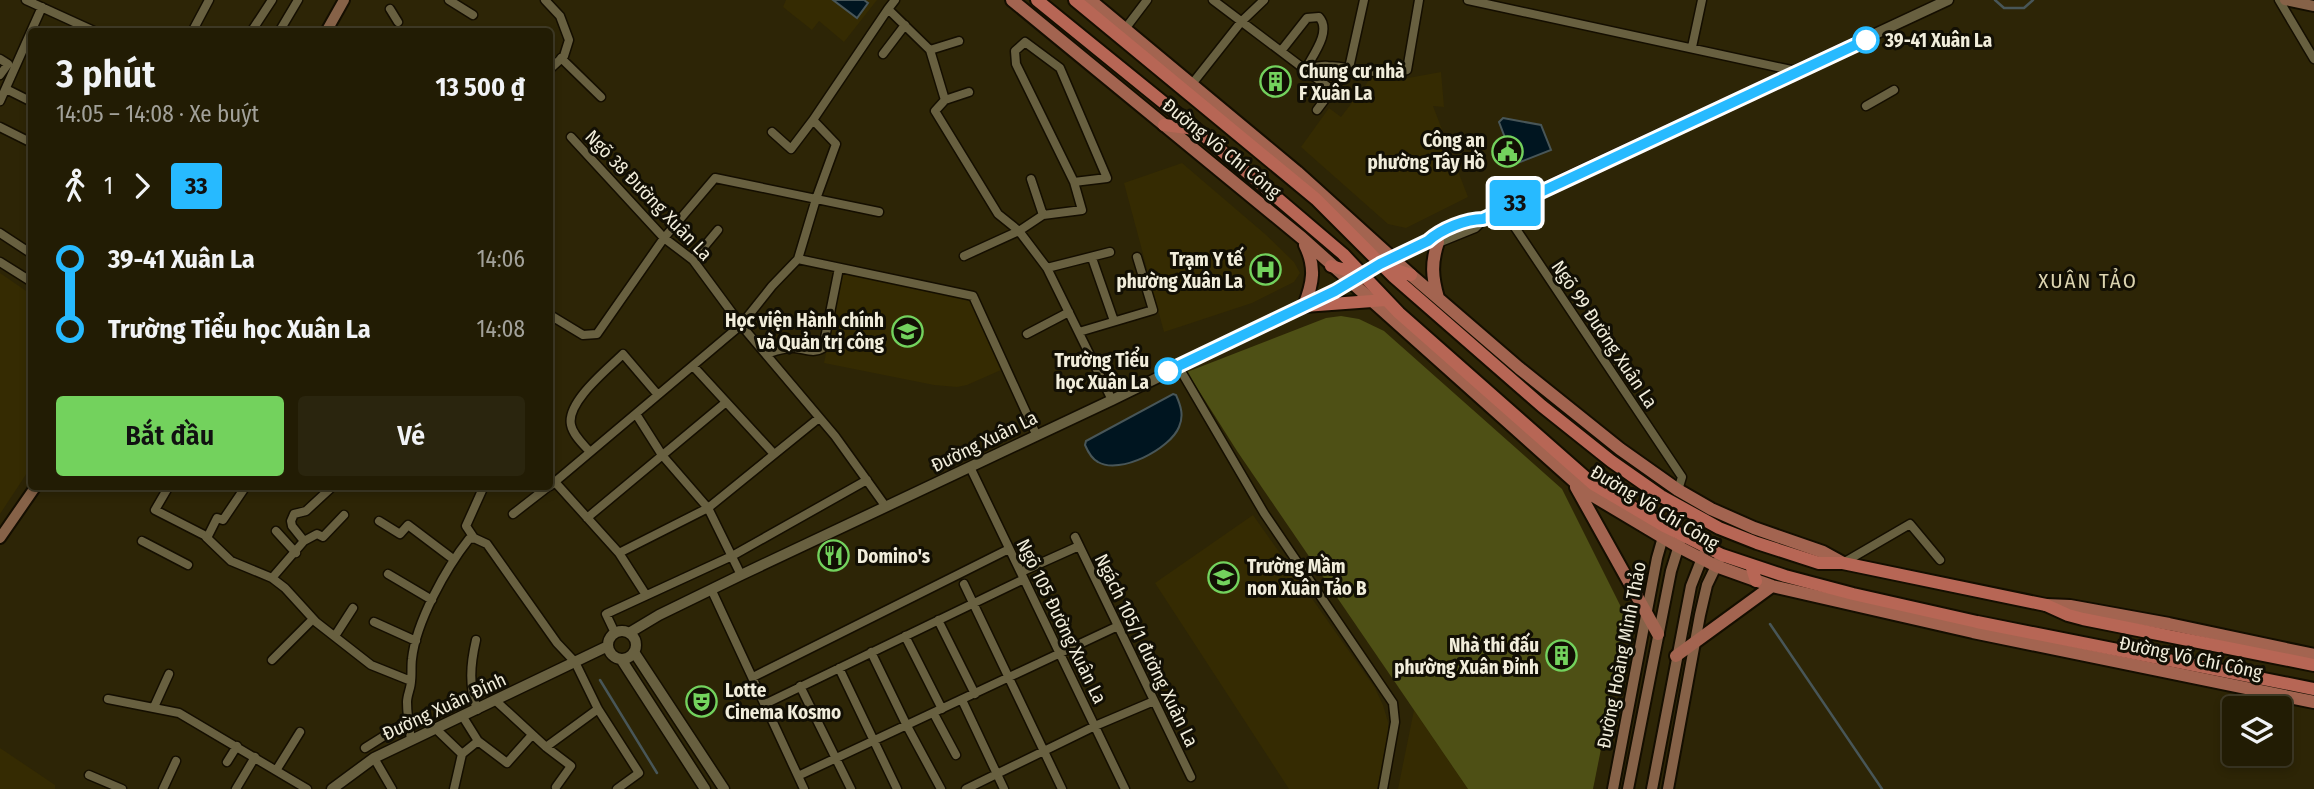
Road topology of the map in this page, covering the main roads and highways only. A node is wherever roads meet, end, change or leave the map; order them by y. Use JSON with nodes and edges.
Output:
{"nodes":[{"id":1,"x":344,"y":0,"type":"edge"},
{"id":2,"x":1012,"y":0,"type":"edge"},
{"id":3,"x":1037,"y":0,"type":"edge"},
{"id":4,"x":1075,"y":0,"type":"edge"},
{"id":5,"x":1090,"y":0,"type":"edge"},
{"id":6,"x":2282,"y":0,"type":"edge"},
{"id":7,"x":2314,"y":6,"type":"edge"},
{"id":8,"x":328,"y":28,"type":"edge"},
{"id":9,"x":1164,"y":125,"type":"junction"},
{"id":10,"x":1196,"y":129,"type":"junction"},
{"id":11,"x":1351,"y":220,"type":"junction"},
{"id":12,"x":1352,"y":235,"type":"junction"},
{"id":13,"x":1302,"y":238,"type":"junction"},
{"id":14,"x":1433,"y":241,"type":"road end"},
{"id":15,"x":1386,"y":261,"type":"junction"},
{"id":16,"x":1331,"y":266,"type":"junction"},
{"id":17,"x":1364,"y":275,"type":"junction"},
{"id":18,"x":1411,"y":275,"type":"joint"},
{"id":19,"x":1438,"y":298,"type":"junction"},
{"id":20,"x":1386,"y":300,"type":"junction"},
{"id":21,"x":1371,"y":301,"type":"junction"},
{"id":22,"x":1304,"y":306,"type":"joint"},
{"id":23,"x":1411,"y":323,"type":"junction"},
{"id":24,"x":1415,"y":338,"type":"junction"},
{"id":25,"x":1572,"y":480,"type":"junction"},
{"id":26,"x":33,"y":490,"type":"edge"},
{"id":27,"x":1585,"y":491,"type":"junction"},
{"id":28,"x":1621,"y":502,"type":"junction"},
{"id":29,"x":1664,"y":532,"type":"junction"},
{"id":30,"x":0,"y":538,"type":"edge"},
{"id":31,"x":1680,"y":541,"type":"junction"},
{"id":32,"x":1704,"y":553,"type":"junction"},
{"id":33,"x":1719,"y":561,"type":"junction"},
{"id":34,"x":1843,"y":563,"type":"junction"},
{"id":35,"x":1751,"y":565,"type":"junction"},
{"id":36,"x":1756,"y":581,"type":"junction"},
{"id":37,"x":1772,"y":586,"type":"junction"},
{"id":38,"x":2046,"y":605,"type":"junction"},
{"id":39,"x":1647,"y":615,"type":"junction"},
{"id":40,"x":1658,"y":634,"type":"junction"},
{"id":41,"x":1696,"y":644,"type":"junction"},
{"id":42,"x":2314,"y":655,"type":"edge"},
{"id":43,"x":1676,"y":656,"type":"junction"},
{"id":44,"x":2314,"y":665,"type":"edge"},
{"id":45,"x":2314,"y":690,"type":"edge"},
{"id":46,"x":2314,"y":702,"type":"edge"},
{"id":47,"x":1613,"y":789,"type":"edge"},
{"id":48,"x":1628,"y":789,"type":"edge"},
{"id":49,"x":1652,"y":789,"type":"edge"},
{"id":50,"x":1668,"y":789,"type":"edge"}],
"edges":[{"from":1,"to":8,"type":"main road"},
{"from":2,"to":9,"type":"main road","name":"Đường Võ Chí Công"},
{"from":3,"to":10,"type":"highway","name":"Đường Võ Chí Công"},
{"from":4,"to":12,"type":"highway","name":"Đường Võ Chí Công"},
{"from":5,"to":11,"type":"main road","name":"Đường Võ Chí Công"},
{"from":6,"to":7,"type":"main road"},
{"from":9,"to":10,"type":"highway"},
{"from":9,"to":13,"type":"main road","name":"Đường Võ Chí Công"},
{"from":10,"to":17,"type":"highway","name":"Đường Võ Chí Công"},
{"from":11,"to":12,"type":"highway"},
{"from":11,"to":15,"type":"main road","name":"Đường Võ Chí Công"},
{"from":12,"to":15,"type":"highway","name":"Đường Võ Chí Công"},
{"from":13,"to":16,"type":"main road","name":"Đường Võ Chí Công"},
{"from":13,"to":22,"type":"main road"},
{"from":14,"to":19,"type":"main road"},
{"from":15,"to":18,"type":"highway"},
{"from":15,"to":34,"type":"highway","name":"Đường Võ Chí Công"},
{"from":16,"to":17,"type":"highway"},
{"from":16,"to":21,"type":"main road","name":"Đường Võ Chí Công"},
{"from":17,"to":20,"type":"highway","name":"Đường Võ Chí Công"},
{"from":18,"to":19,"type":"main road","name":"Đường Võ Chí Công"},
{"from":19,"to":34,"type":"main road","name":"Đường Võ Chí Công"},
{"from":20,"to":21,"type":"highway"},
{"from":20,"to":23,"type":"highway","name":"Đường Võ Chí Công"},
{"from":21,"to":22,"type":"highway"},
{"from":21,"to":24,"type":"main road","name":"Đường Võ Chí Công"},
{"from":23,"to":24,"type":"highway"},
{"from":23,"to":28,"type":"highway","name":"Đường Võ Chí Công"},
{"from":24,"to":25,"type":"main road","name":"Đường Võ Chí Công"},
{"from":25,"to":27,"type":"main road","name":"Đường Võ Chí Công"},
{"from":25,"to":39,"type":"main road"},
{"from":26,"to":30,"type":"main road"},
{"from":27,"to":28,"type":"highway"},
{"from":27,"to":29,"type":"main road","name":"Đường Võ Chí Công"},
{"from":28,"to":29,"type":"highway","name":"Đường Võ Chí Công"},
{"from":29,"to":31,"type":"highway","name":"Đường Võ Chí Công"},
{"from":29,"to":39,"type":"main road","name":"Đường Hoàng Minh Thảo"},
{"from":31,"to":32,"type":"highway","name":"Đường Võ Chí Công"},
{"from":31,"to":40,"type":"main road","name":"Đường Hoàng Minh Thảo"},
{"from":32,"to":33,"type":"highway","name":"Đường Võ Chí Công"},
{"from":32,"to":43,"type":"main road"},
{"from":33,"to":35,"type":"highway","name":"Đường Võ Chí Công"},
{"from":33,"to":36,"type":"main road","name":"Đường Võ Chí Công"},
{"from":33,"to":41,"type":"main road"},
{"from":34,"to":38,"type":"highway","name":"Đường Võ Chí Công"},
{"from":35,"to":36,"type":"highway"},
{"from":35,"to":45,"type":"highway","name":"Đường Võ Chí Công"},
{"from":36,"to":37,"type":"main road","name":"Đường Võ Chí Công"},
{"from":37,"to":41,"type":"main road"},
{"from":37,"to":46,"type":"main road","name":"Đường Võ Chí Công"},
{"from":38,"to":42,"type":"main road","name":"Đường Võ Chí Công"},
{"from":38,"to":44,"type":"highway","name":"Đường Võ Chí Công"},
{"from":39,"to":40,"type":"main road"},
{"from":39,"to":47,"type":"main road","name":"Đường Hoàng Minh Thảo"},
{"from":40,"to":48,"type":"main road","name":"Đường Hoàng Minh Thảo"},
{"from":41,"to":43,"type":"main road"},
{"from":41,"to":50,"type":"main road"},
{"from":43,"to":49,"type":"main road"}]}
